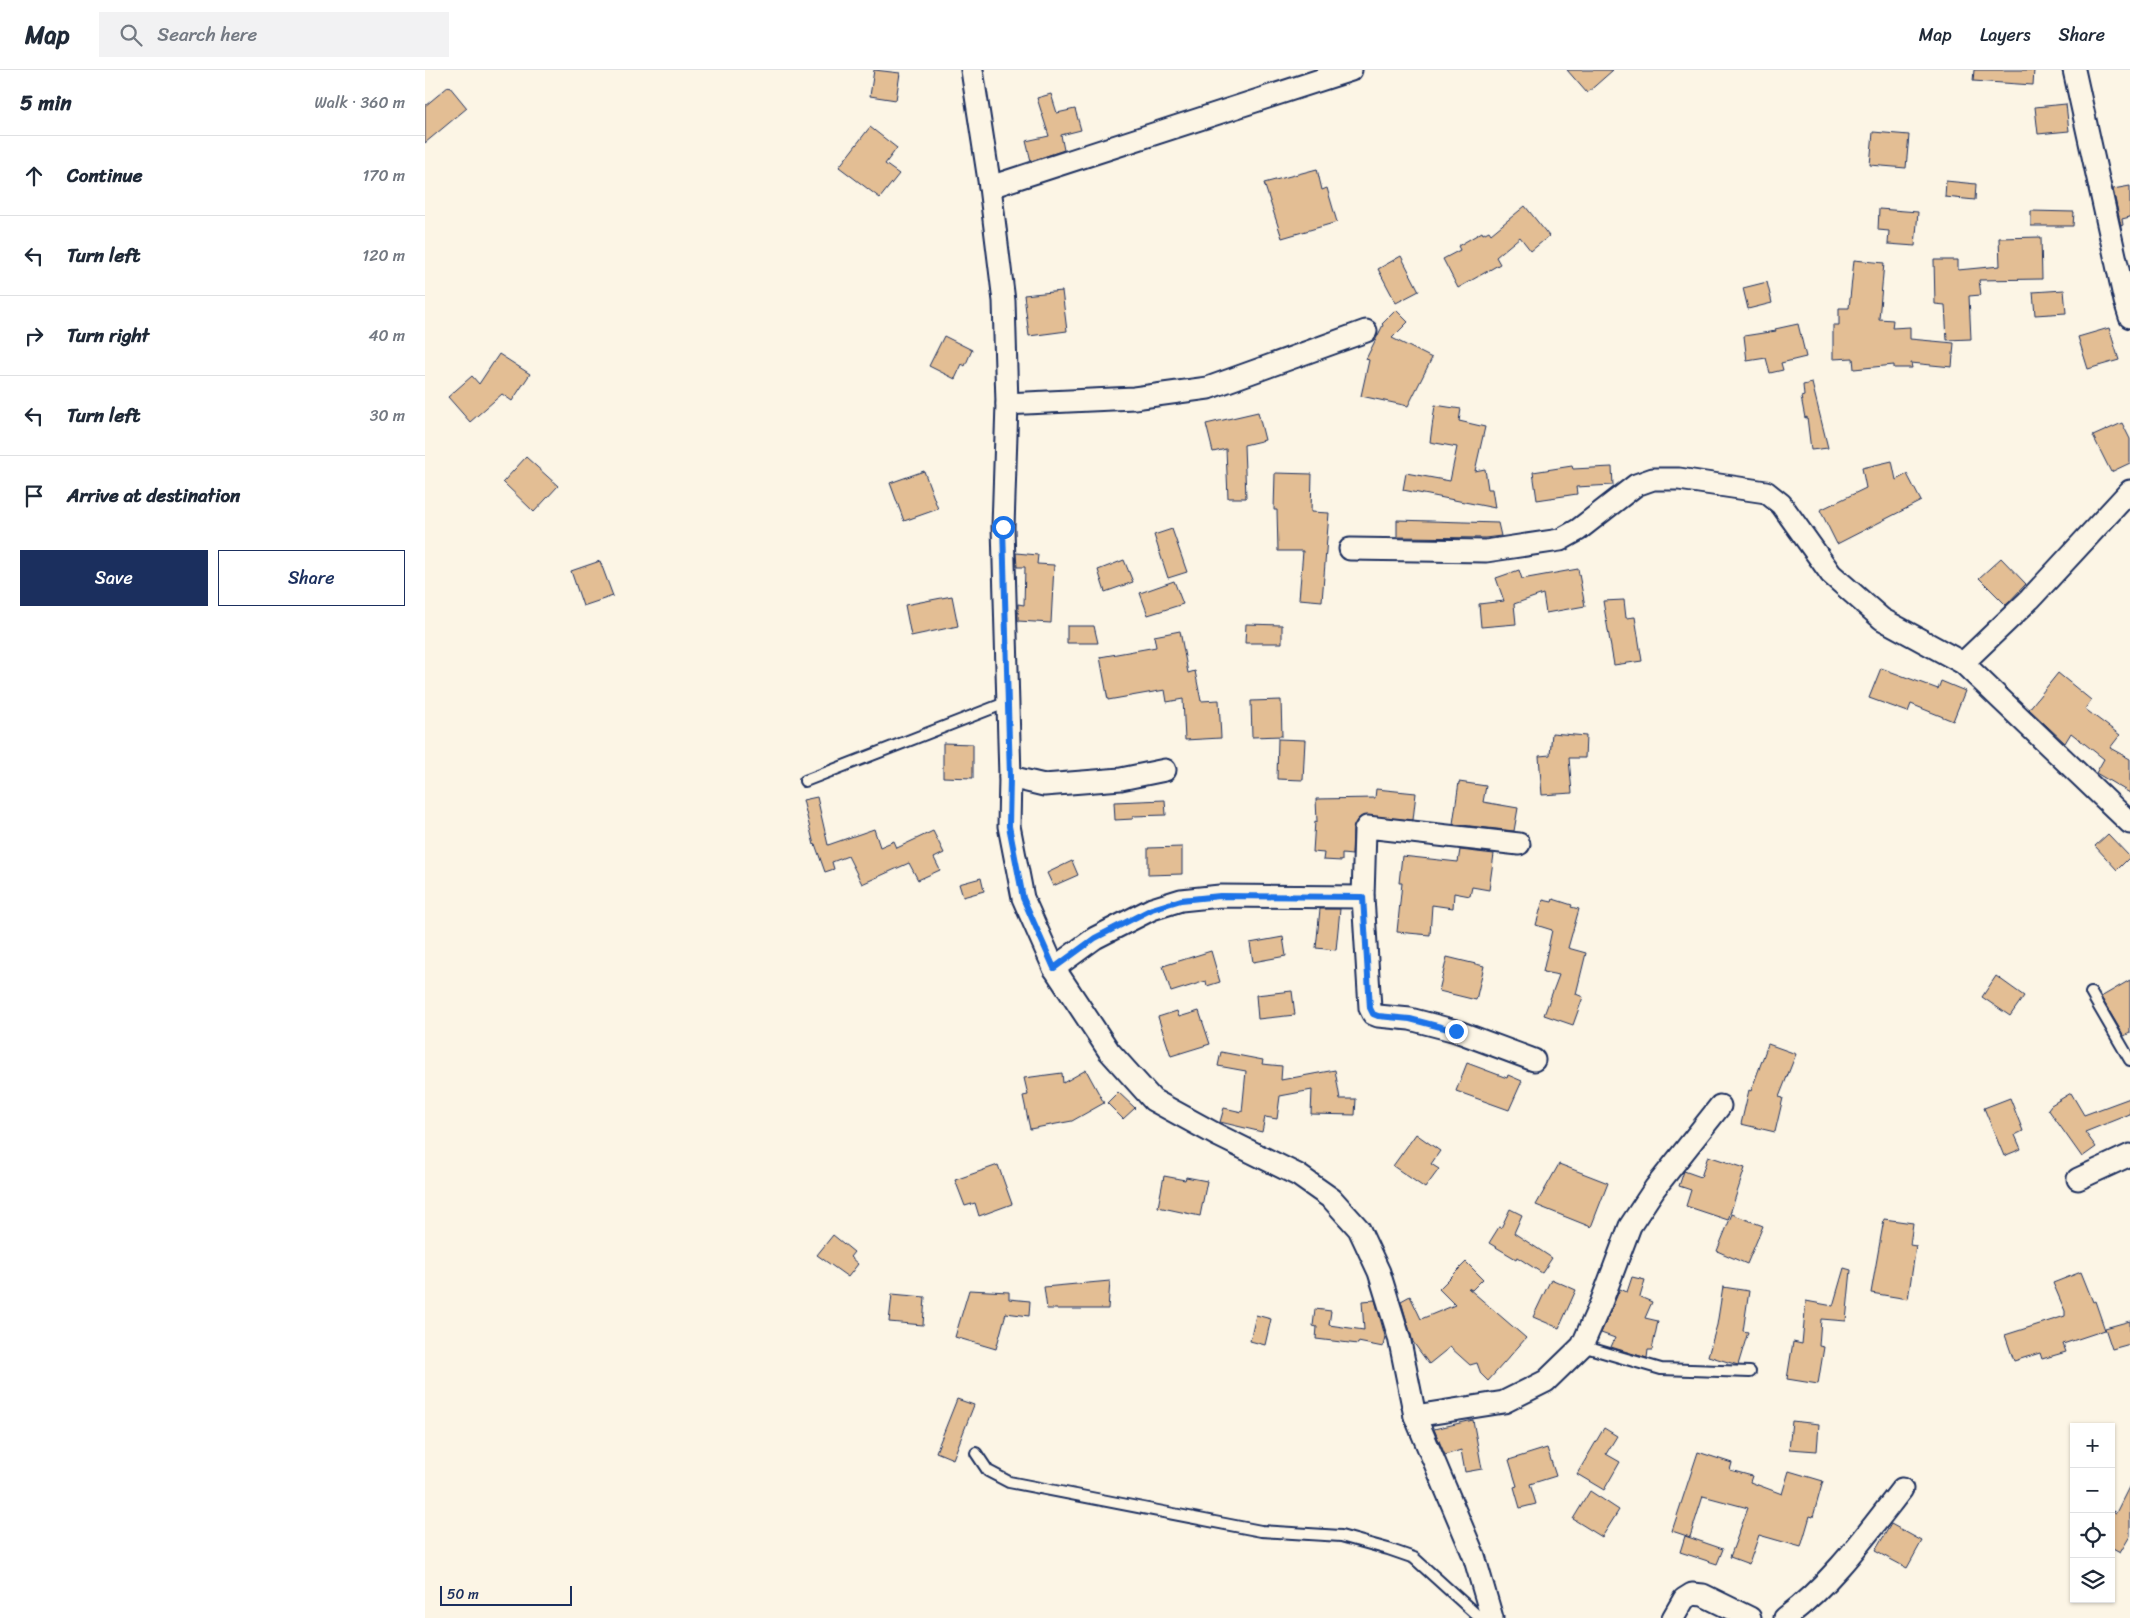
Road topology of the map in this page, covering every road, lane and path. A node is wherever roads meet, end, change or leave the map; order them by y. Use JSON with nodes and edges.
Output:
{"nodes":[{"id":1,"x":972,"y":70,"type":"edge"},
{"id":2,"x":1348,"y":70,"type":"edge"},
{"id":3,"x":2074,"y":70,"type":"edge"},
{"id":4,"x":990,"y":187,"type":"junction"},
{"id":5,"x":2130,"y":317,"type":"edge"},
{"id":6,"x":1366,"y":331,"type":"dead end"},
{"id":7,"x":1007,"y":404,"type":"junction"},
{"id":8,"x":2130,"y":491,"type":"edge"},
{"id":9,"x":1350,"y":549,"type":"dead end"},
{"id":10,"x":1963,"y":662,"type":"junction"},
{"id":11,"x":1008,"y":702,"type":"junction"},
{"id":12,"x":1165,"y":770,"type":"dead end"},
{"id":13,"x":1010,"y":777,"type":"junction"},
{"id":14,"x":805,"y":781,"type":"dead end"},
{"id":15,"x":2130,"y":823,"type":"edge"},
{"id":16,"x":1519,"y":844,"type":"dead end"},
{"id":17,"x":1363,"y":897,"type":"junction"},
{"id":18,"x":1054,"y":968,"type":"junction"},
{"id":19,"x":2091,"y":993,"type":"dead end"},
{"id":20,"x":1534,"y":1060,"type":"dead end"},
{"id":21,"x":2130,"y":1060,"type":"edge"},
{"id":22,"x":1720,"y":1106,"type":"dead end"},
{"id":23,"x":2130,"y":1155,"type":"edge"},
{"id":24,"x":2078,"y":1179,"type":"dead end"},
{"id":25,"x":1582,"y":1346,"type":"junction"},
{"id":26,"x":1750,"y":1372,"type":"dead end"},
{"id":27,"x":1415,"y":1416,"type":"junction"},
{"id":28,"x":975,"y":1453,"type":"dead end"},
{"id":29,"x":1902,"y":1489,"type":"dead end"},
{"id":30,"x":1480,"y":1618,"type":"edge"},
{"id":31,"x":1491,"y":1618,"type":"edge"},
{"id":32,"x":1673,"y":1618,"type":"edge"},
{"id":33,"x":1750,"y":1618,"type":"edge"},
{"id":34,"x":1785,"y":1618,"type":"edge"}],
"edges":[{"from":1,"to":4,"type":"street"},
{"from":2,"to":4,"type":"street"},
{"from":3,"to":5,"type":"street"},
{"from":4,"to":7,"type":"street"},
{"from":6,"to":7,"type":"street"},
{"from":7,"to":11,"type":"street"},
{"from":8,"to":10,"type":"street"},
{"from":9,"to":10,"type":"street"},
{"from":10,"to":15,"type":"street"},
{"from":11,"to":13,"type":"street"},
{"from":11,"to":14,"type":"lane"},
{"from":12,"to":13,"type":"street"},
{"from":13,"to":18,"type":"street"},
{"from":16,"to":17,"type":"street"},
{"from":17,"to":18,"type":"street"},
{"from":17,"to":20,"type":"street"},
{"from":18,"to":27,"type":"street"},
{"from":19,"to":21,"type":"lane"},
{"from":22,"to":25,"type":"street"},
{"from":23,"to":24,"type":"street"},
{"from":25,"to":26,"type":"lane"},
{"from":25,"to":27,"type":"street"},
{"from":27,"to":31,"type":"street"},
{"from":28,"to":30,"type":"lane"},
{"from":29,"to":34,"type":"street"},
{"from":32,"to":33,"type":"street"}]}
